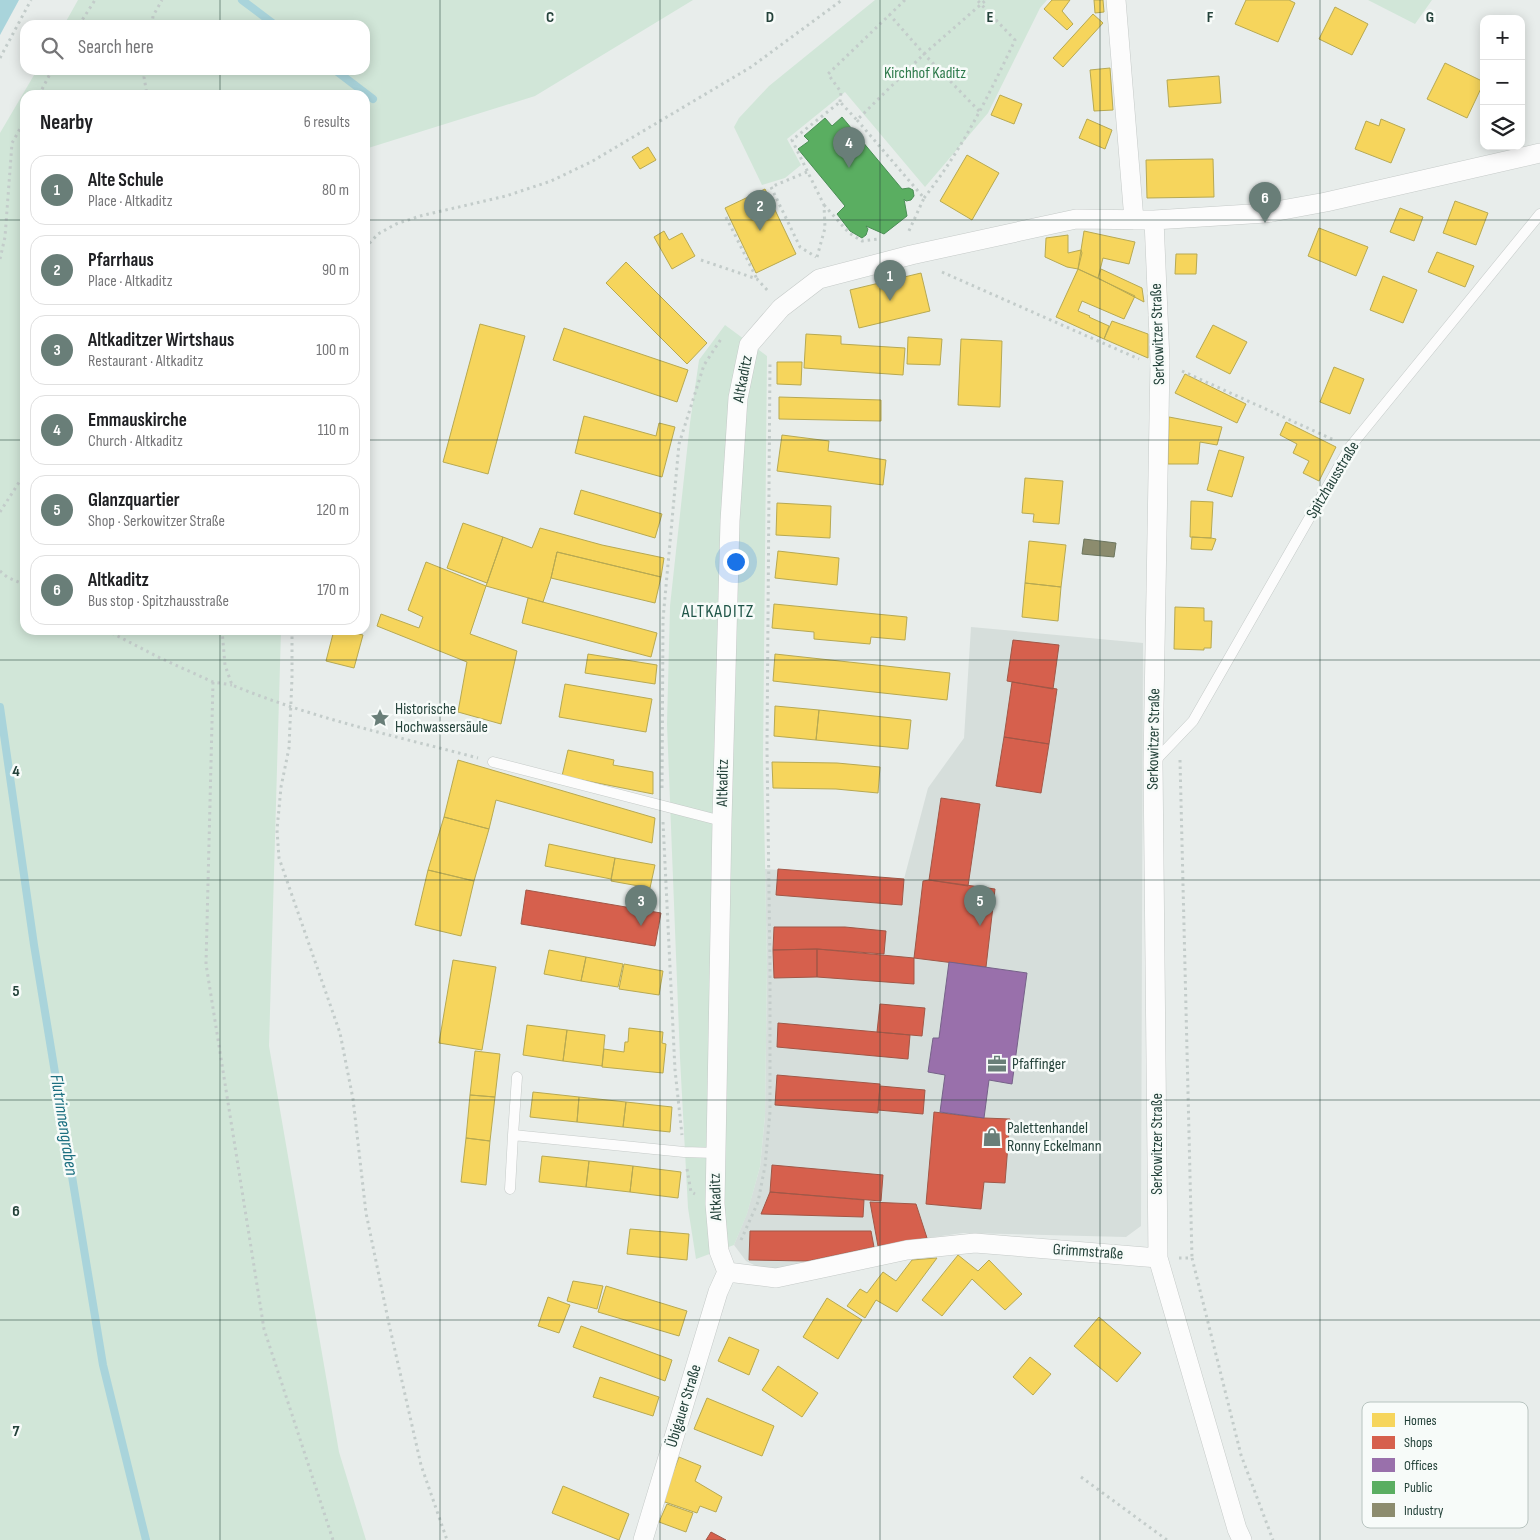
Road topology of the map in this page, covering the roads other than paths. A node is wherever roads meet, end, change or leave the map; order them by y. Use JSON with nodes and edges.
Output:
{"nodes":[{"id":1,"x":1116,"y":0,"type":"edge"},
{"id":2,"x":1540,"y":153,"type":"edge"},
{"id":3,"x":1540,"y":214,"type":"edge"},
{"id":4,"x":1134,"y":220,"type":"junction"},
{"id":5,"x":1154,"y":220,"type":"junction"},
{"id":6,"x":493,"y":762,"type":"road end"},
{"id":7,"x":1153,"y":763,"type":"junction"},
{"id":8,"x":722,"y":821,"type":"junction"},
{"id":9,"x":517,"y":1077,"type":"dead end"},
{"id":10,"x":513,"y":1135,"type":"junction"},
{"id":11,"x":716,"y":1153,"type":"junction"},
{"id":12,"x":510,"y":1189,"type":"dead end"},
{"id":13,"x":1158,"y":1258,"type":"junction"},
{"id":14,"x":725,"y":1266,"type":"junction"},
{"id":15,"x":643,"y":1540,"type":"edge"},
{"id":16,"x":1242,"y":1540,"type":"edge"}],
"edges":[{"from":1,"to":4,"type":"street"},
{"from":2,"to":5,"type":"street"},
{"from":3,"to":7,"type":"lane","name":"Spitzhausstraße"},
{"from":4,"to":5,"type":"street","name":"Altkaditz"},
{"from":4,"to":8,"type":"street","name":"Altkaditz"},
{"from":5,"to":7,"type":"street","name":"Serkowitzer Straße"},
{"from":6,"to":8,"type":"lane","name":"Altkaditz"},
{"from":7,"to":13,"type":"street","name":"Serkowitzer Straße"},
{"from":8,"to":11,"type":"street","name":"Altkaditz"},
{"from":9,"to":10,"type":"lane"},
{"from":10,"to":11,"type":"lane"},
{"from":10,"to":12,"type":"lane"},
{"from":11,"to":14,"type":"street","name":"Altkaditz"},
{"from":13,"to":14,"type":"street","name":"Grimmstraße"},
{"from":13,"to":16,"type":"street"},
{"from":14,"to":15,"type":"street","name":"Übigauer Straße"}]}
